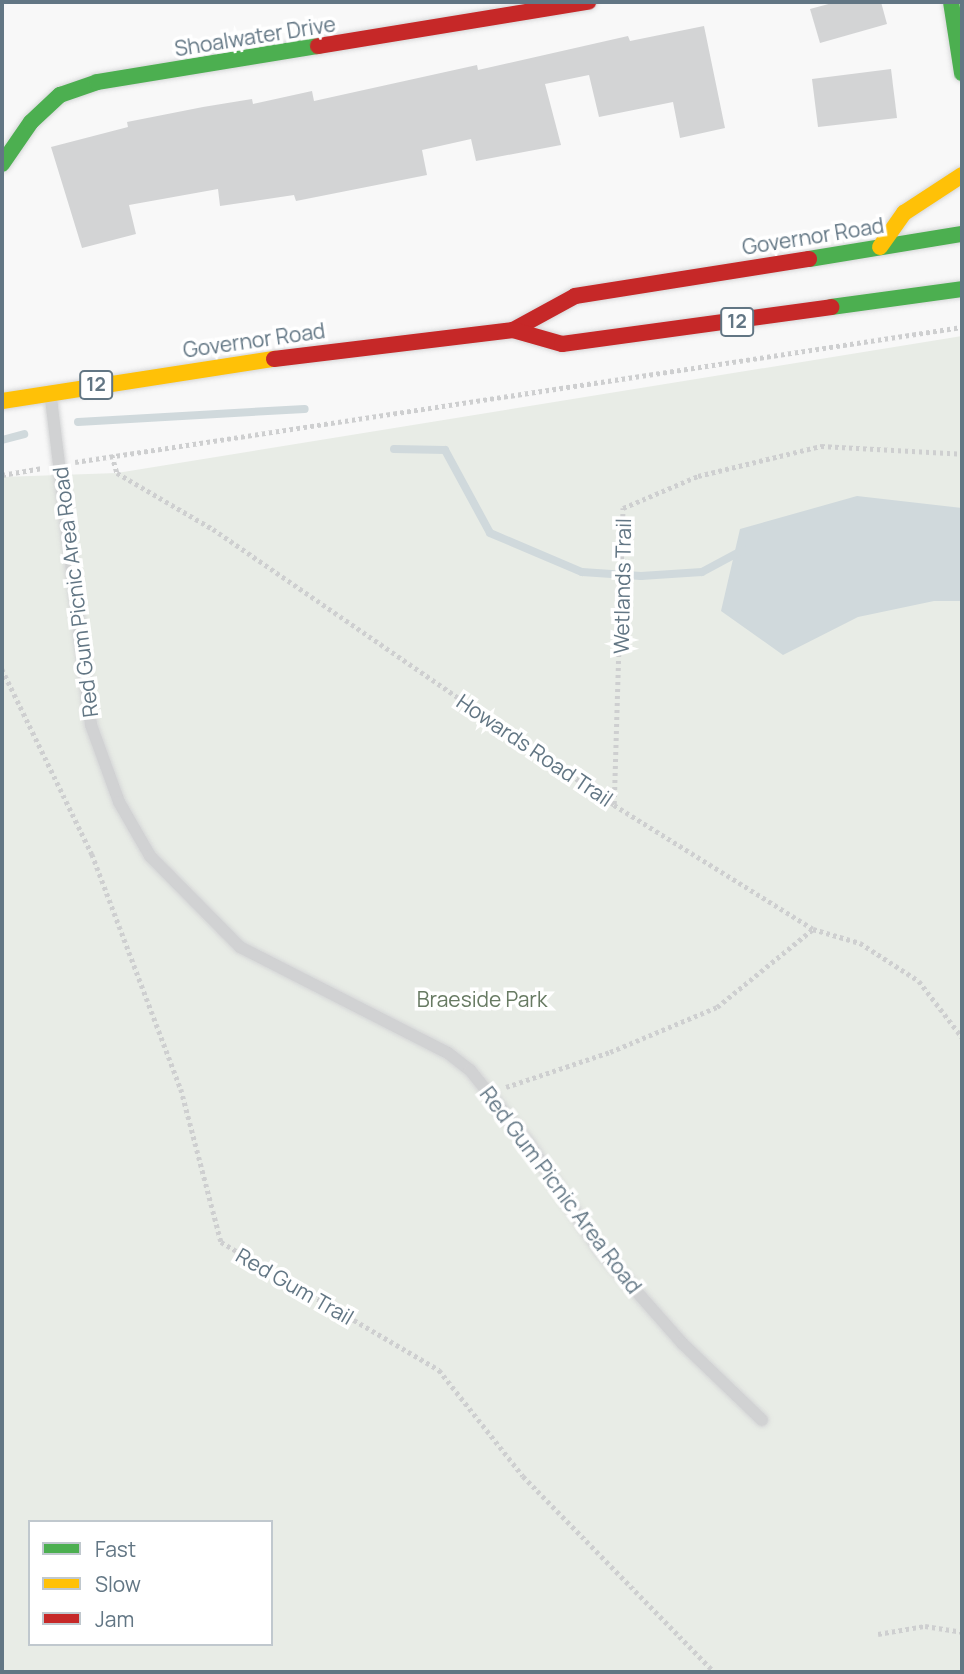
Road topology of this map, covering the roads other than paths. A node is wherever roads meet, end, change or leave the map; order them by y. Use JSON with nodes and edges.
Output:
{"nodes":[{"id":1,"x":588,"y":2,"type":"edge"},
{"id":2,"x":951,"y":2,"type":"edge"},
{"id":3,"x":962,"y":73,"type":"edge"},
{"id":4,"x":2,"y":164,"type":"edge"},
{"id":5,"x":962,"y":176,"type":"edge"},
{"id":6,"x":962,"y":234,"type":"edge"},
{"id":7,"x":880,"y":247,"type":"junction"},
{"id":8,"x":962,"y":289,"type":"edge"},
{"id":9,"x":513,"y":330,"type":"junction"},
{"id":10,"x":50,"y":392,"type":"junction"},
{"id":11,"x":2,"y":401,"type":"edge"},
{"id":12,"x":762,"y":1420,"type":"dead end"}],
"edges":[{"from":1,"to":4,"type":"main road","name":"Shoalwater Drive"},
{"from":2,"to":3,"type":"main road"},
{"from":5,"to":7,"type":"main road"},
{"from":6,"to":7,"type":"main road","name":"Governor Road","number":"12"},
{"from":7,"to":9,"type":"main road","name":"Governor Road","number":"12"},
{"from":8,"to":9,"type":"main road","name":"Governor Road","number":"12"},
{"from":9,"to":10,"type":"main road","name":"Governor Road","number":"12"},
{"from":10,"to":11,"type":"main road","name":"Governor Road","number":"12"},
{"from":10,"to":12,"type":"lane","name":"Red Gum Picnic Area Road"}]}
